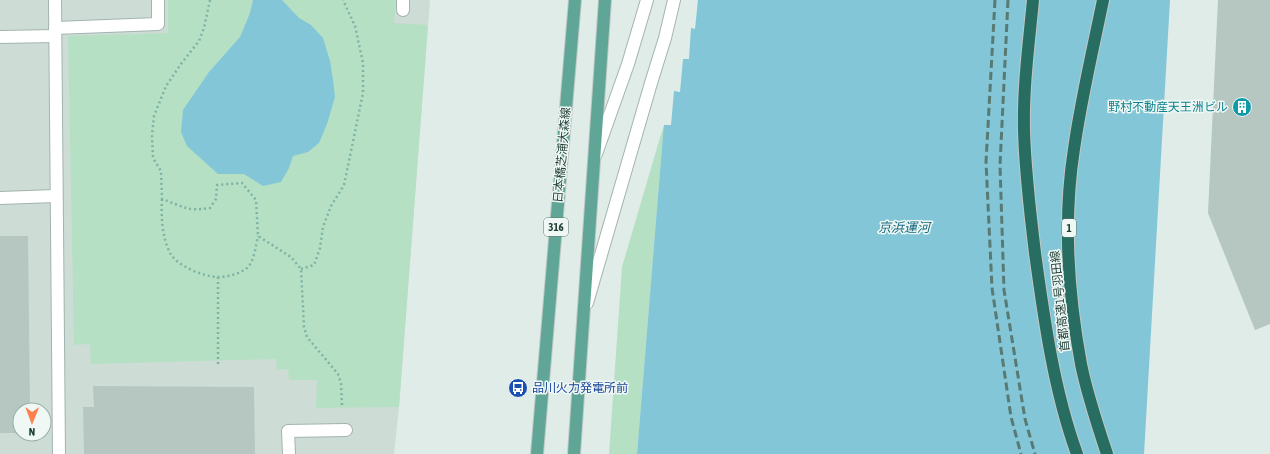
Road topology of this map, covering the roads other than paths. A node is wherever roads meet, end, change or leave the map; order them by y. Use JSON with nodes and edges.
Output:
{"nodes":[{"id":1,"x":55,"y":0,"type":"edge"},
{"id":2,"x":158,"y":0,"type":"edge"},
{"id":3,"x":575,"y":0,"type":"edge"},
{"id":4,"x":605,"y":0,"type":"edge"},
{"id":5,"x":674,"y":0,"type":"edge"},
{"id":6,"x":1033,"y":0,"type":"edge"},
{"id":7,"x":1103,"y":0,"type":"edge"},
{"id":8,"x":645,"y":6,"type":"edge"},
{"id":9,"x":55,"y":32,"type":"junction"},
{"id":10,"x":0,"y":37,"type":"edge"},
{"id":11,"x":594,"y":159,"type":"junction"},
{"id":12,"x":56,"y":196,"type":"junction"},
{"id":13,"x":0,"y":198,"type":"edge"},
{"id":14,"x":584,"y":314,"type":"junction"},
{"id":15,"x":346,"y":430,"type":"dead end"},
{"id":16,"x":59,"y":454,"type":"edge"},
{"id":17,"x":289,"y":454,"type":"edge"},
{"id":18,"x":537,"y":454,"type":"edge"},
{"id":19,"x":574,"y":454,"type":"edge"},
{"id":20,"x":1077,"y":454,"type":"edge"},
{"id":21,"x":1107,"y":454,"type":"edge"}],
"edges":[{"from":1,"to":9,"type":"lane"},
{"from":2,"to":9,"type":"lane"},
{"from":3,"to":18,"type":"main road","name":"日本橋芝浦大森線","number":"316"},
{"from":4,"to":11,"type":"main road"},
{"from":5,"to":14,"type":"lane"},
{"from":6,"to":20,"type":"highway","name":"首都高速1号羽田線"},
{"from":7,"to":21,"type":"highway","name":"首都高速1号羽田線","number":"1"},
{"from":8,"to":11,"type":"lane"},
{"from":9,"to":10,"type":"lane"},
{"from":9,"to":12,"type":"lane"},
{"from":11,"to":14,"type":"main road"},
{"from":12,"to":13,"type":"lane"},
{"from":12,"to":16,"type":"lane"},
{"from":14,"to":19,"type":"main road"},
{"from":15,"to":17,"type":"lane"}]}
